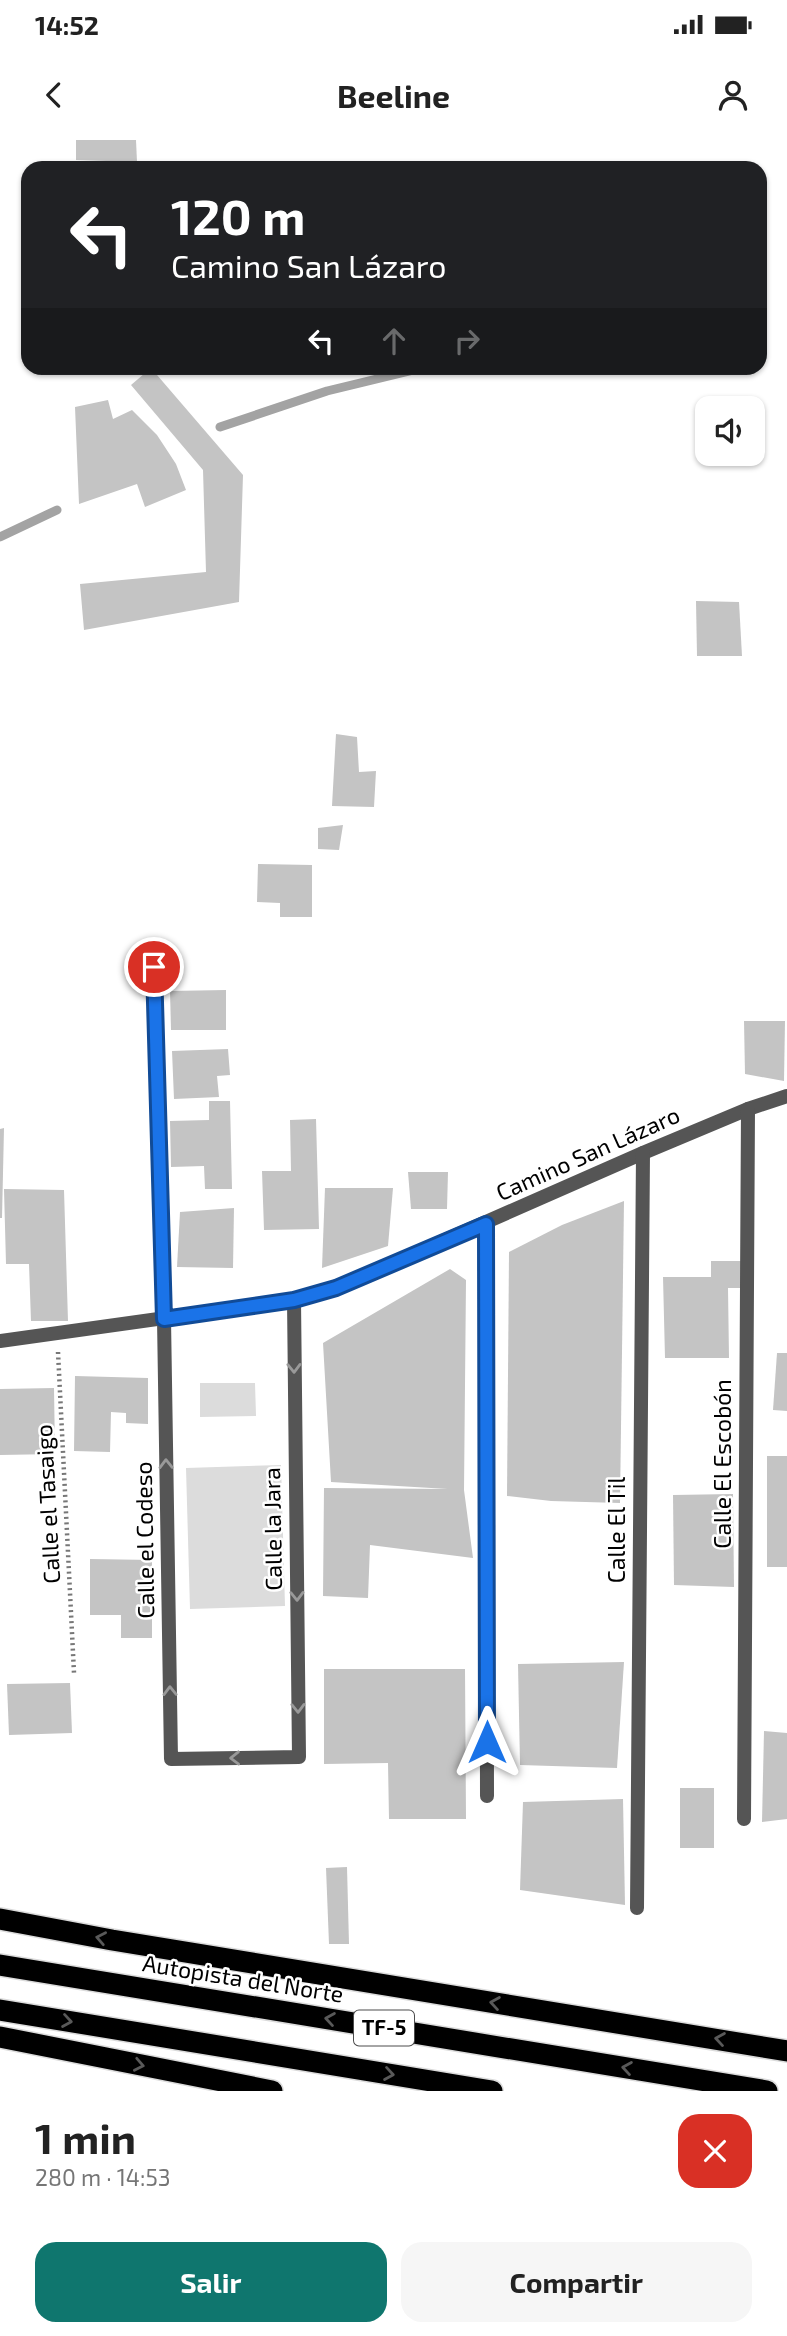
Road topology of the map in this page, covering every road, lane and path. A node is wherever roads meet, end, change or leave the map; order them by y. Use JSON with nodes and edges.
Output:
{"nodes":[{"id":1,"x":154,"y":967,"type":"dead end"},
{"id":2,"x":787,"y":1096,"type":"edge"},
{"id":3,"x":748,"y":1110,"type":"junction"},
{"id":4,"x":643,"y":1153,"type":"junction"},
{"id":5,"x":486,"y":1224,"type":"junction"},
{"id":6,"x":294,"y":1300,"type":"junction"},
{"id":7,"x":164,"y":1319,"type":"junction"},
{"id":8,"x":57,"y":1334,"type":"junction"},
{"id":9,"x":0,"y":1341,"type":"edge"},
{"id":10,"x":74,"y":1673,"type":"dead end"},
{"id":11,"x":172,"y":1759,"type":"joint"},
{"id":12,"x":487,"y":1796,"type":"dead end"},
{"id":13,"x":744,"y":1819,"type":"dead end"},
{"id":14,"x":637,"y":1908,"type":"dead end"},
{"id":15,"x":0,"y":1919,"type":"edge"},
{"id":16,"x":0,"y":1965,"type":"edge"},
{"id":17,"x":0,"y":2010,"type":"edge"},
{"id":18,"x":0,"y":2037,"type":"edge"},
{"id":19,"x":787,"y":2050,"type":"edge"},
{"id":20,"x":272,"y":2091,"type":"edge"},
{"id":21,"x":492,"y":2091,"type":"edge"},
{"id":22,"x":767,"y":2091,"type":"edge"}],
"edges":[{"from":1,"to":7,"type":"street","name":"Calle el Codeso"},
{"from":2,"to":3,"type":"street","name":"Camino San Lázaro"},
{"from":3,"to":4,"type":"street","name":"Camino San Lázaro"},
{"from":3,"to":13,"type":"street","name":"Calle El Escobón"},
{"from":4,"to":5,"type":"street","name":"Camino San Lázaro"},
{"from":4,"to":14,"type":"street","name":"Calle El Til"},
{"from":5,"to":6,"type":"street","name":"Camino San Lázaro"},
{"from":5,"to":12,"type":"street"},
{"from":6,"to":7,"type":"street","name":"Camino San Lázaro"},
{"from":6,"to":11,"type":"street","name":"Calle la Jara","one_way":true},
{"from":7,"to":8,"type":"street","name":"Camino San Lázaro"},
{"from":11,"to":7,"type":"street","name":"Calle el Codeso","one_way":true},
{"from":8,"to":9,"type":"street","name":"Camino San Lázaro"},
{"from":8,"to":10,"type":"path","name":"Calle el Tasaigo"},
{"from":19,"to":15,"type":"highway","one_way":true},
{"from":22,"to":16,"type":"highway","name":"Autopista del Norte","number":"TF-5","one_way":true},
{"from":17,"to":21,"type":"highway","number":"TF-5","one_way":true},
{"from":18,"to":20,"type":"highway","one_way":true}]}
